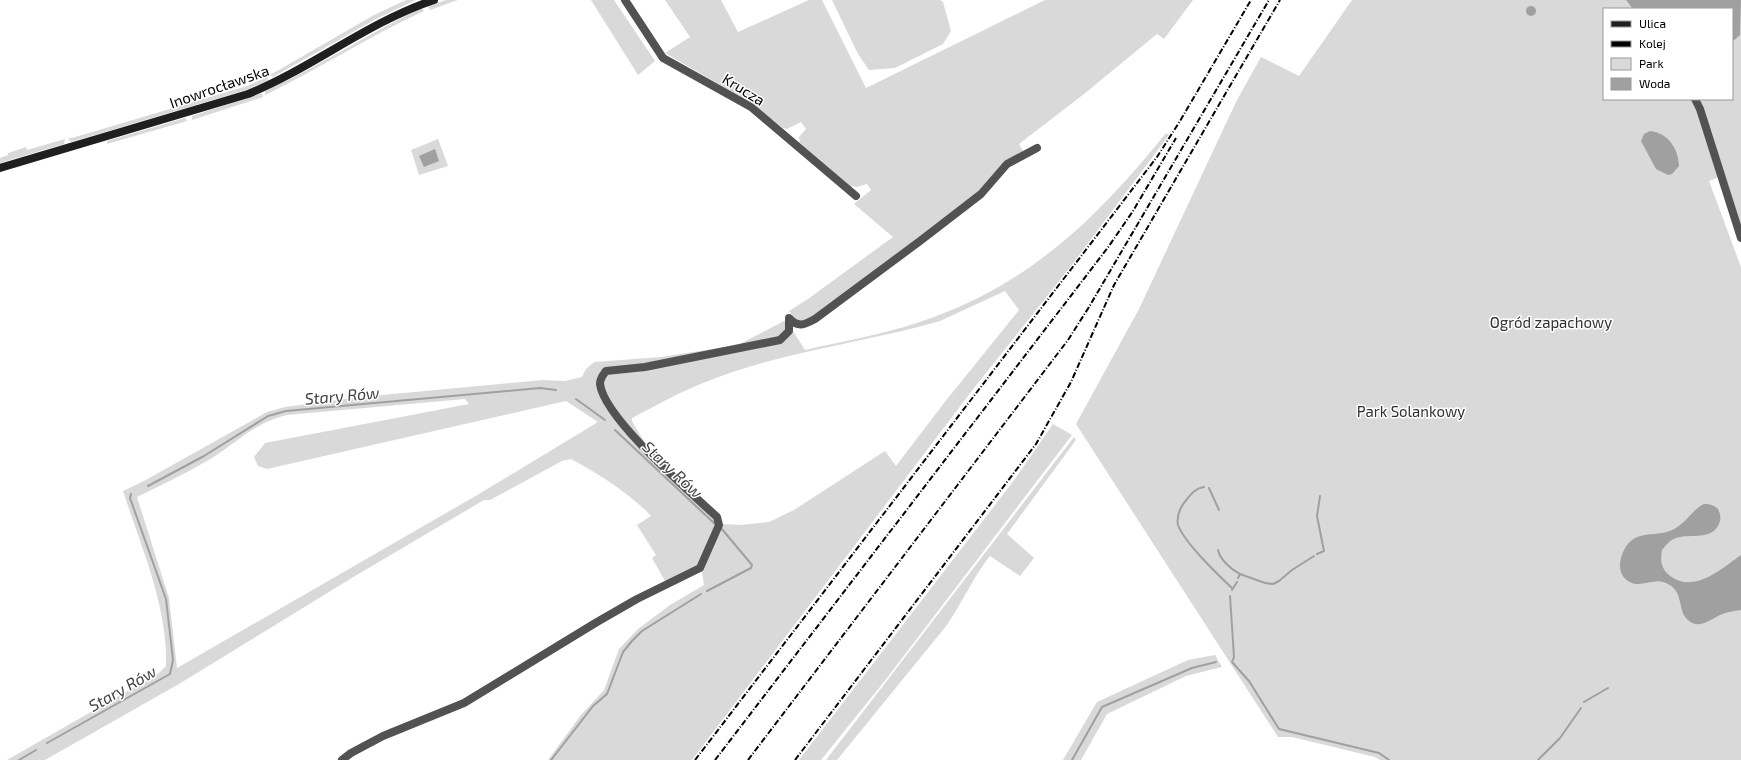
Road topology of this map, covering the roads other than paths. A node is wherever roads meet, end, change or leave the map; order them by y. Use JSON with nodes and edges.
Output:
{"nodes":[{"id":1,"x":434,"y":0,"type":"edge"},
{"id":2,"x":625,"y":0,"type":"edge"},
{"id":3,"x":1696,"y":100,"type":"edge"},
{"id":4,"x":1037,"y":148,"type":"dead end"},
{"id":5,"x":0,"y":168,"type":"edge"},
{"id":6,"x":856,"y":196,"type":"dead end"},
{"id":7,"x":1741,"y":238,"type":"edge"},
{"id":8,"x":342,"y":760,"type":"edge"}],
"edges":[{"from":1,"to":5,"type":"main road","name":"Inowrocławska"},
{"from":2,"to":6,"type":"street","name":"Krucza"},
{"from":3,"to":7,"type":"street"},
{"from":4,"to":8,"type":"street"}]}
